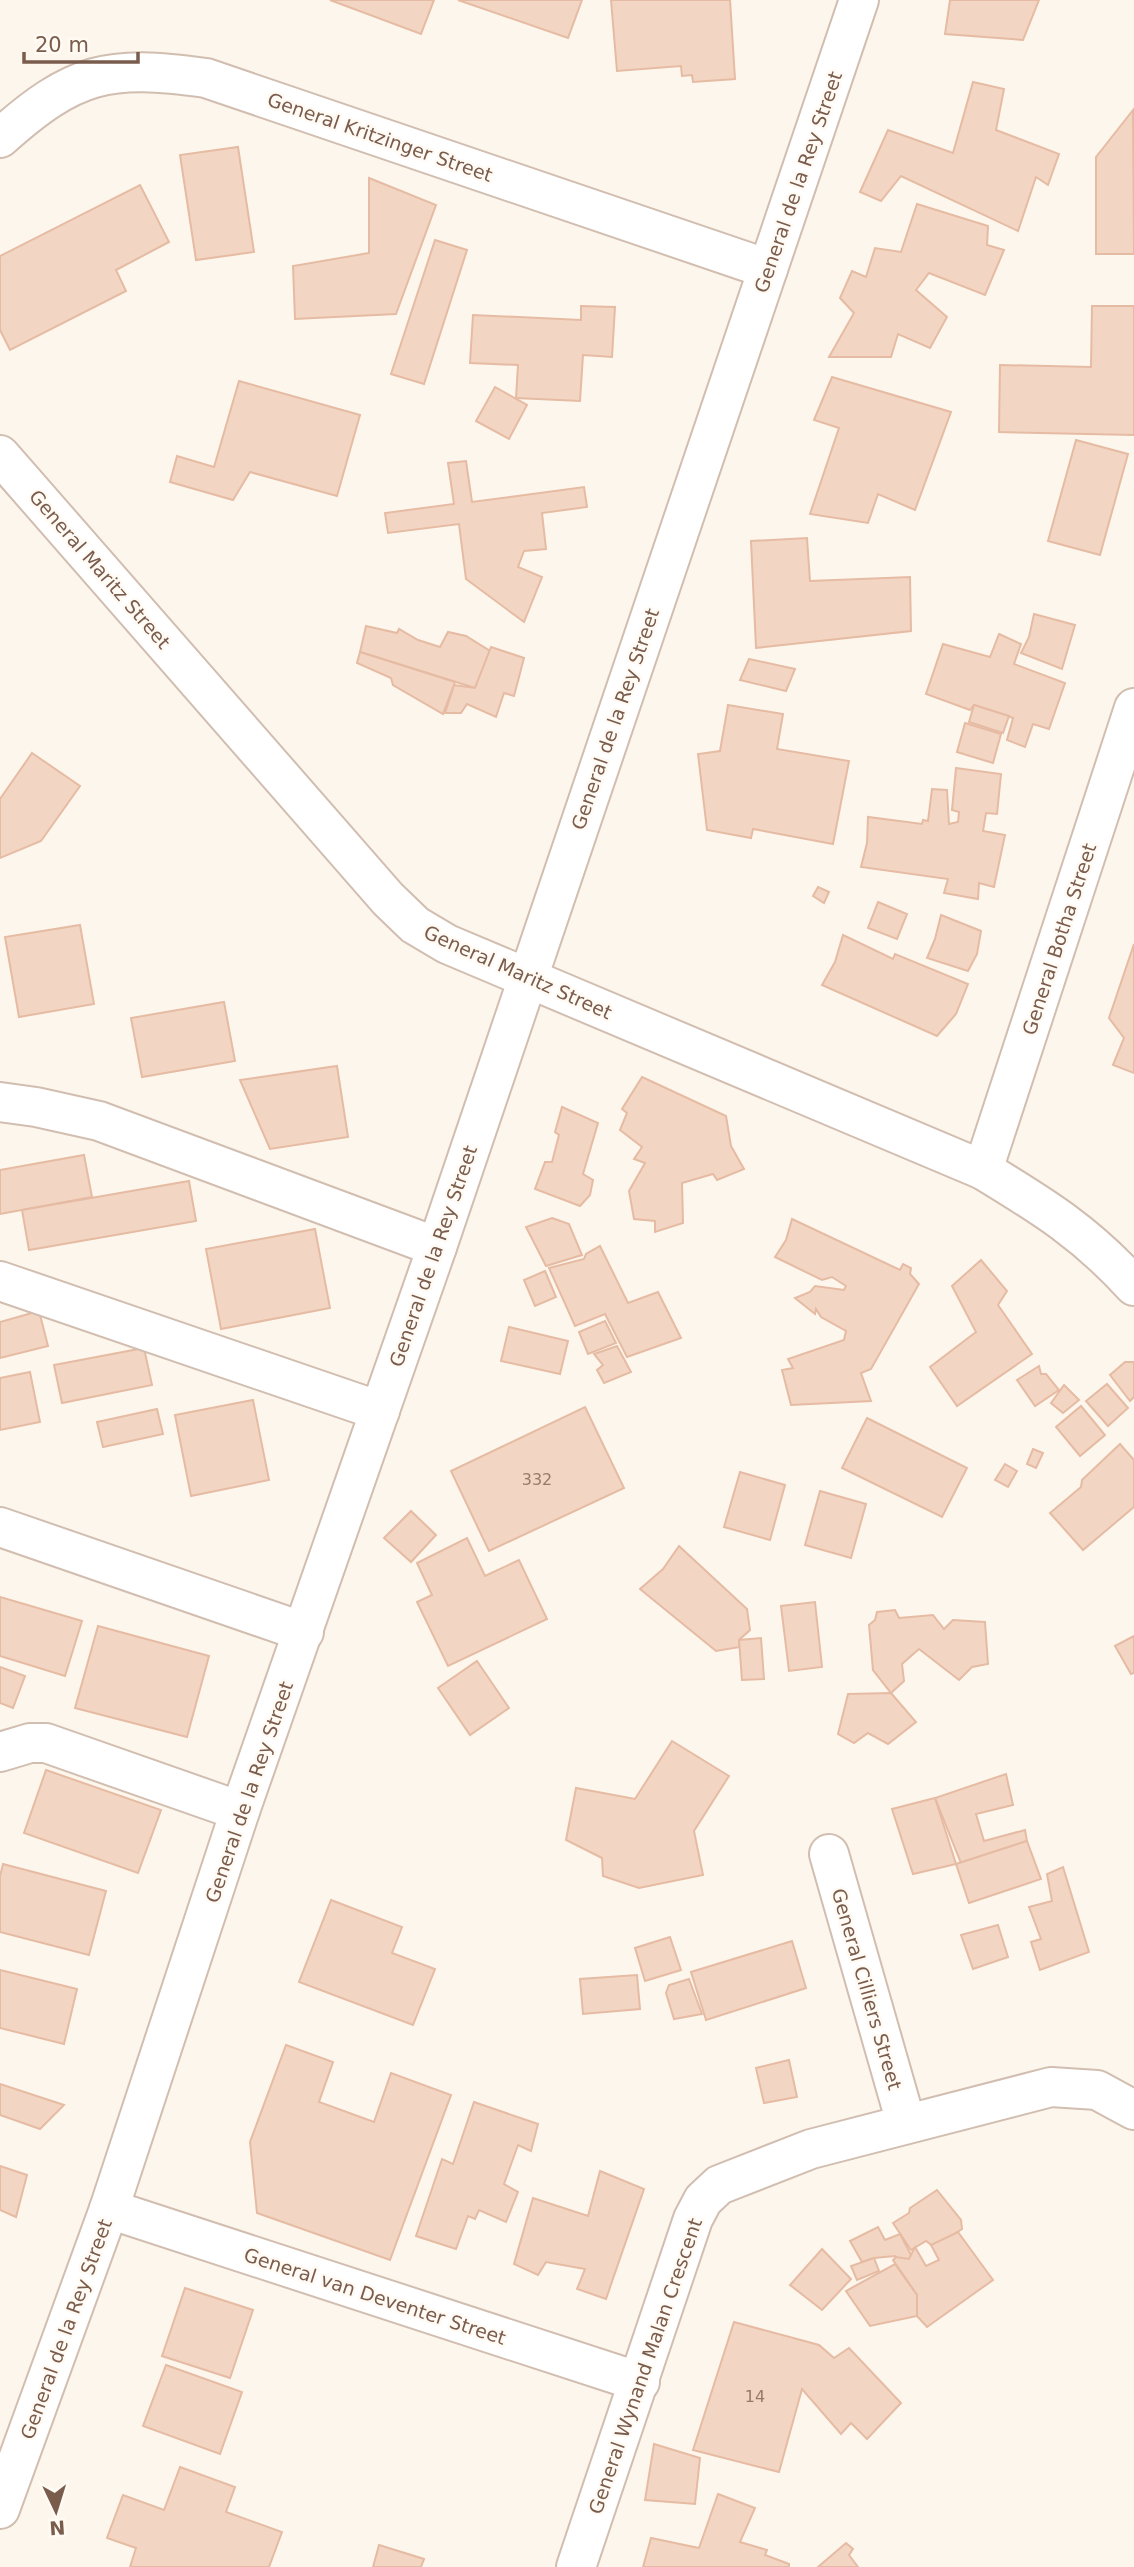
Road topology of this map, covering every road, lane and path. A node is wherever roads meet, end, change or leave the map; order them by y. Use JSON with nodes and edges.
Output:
{"nodes":[{"id":1,"x":859,"y":0,"type":"edge"},
{"id":2,"x":0,"y":138,"type":"edge"},
{"id":3,"x":768,"y":269,"type":"junction"},
{"id":4,"x":0,"y":455,"type":"edge"},
{"id":5,"x":1134,"y":708,"type":"edge"},
{"id":6,"x":527,"y":979,"type":"junction"},
{"id":7,"x":0,"y":1102,"type":"edge"},
{"id":8,"x":983,"y":1170,"type":"junction"},
{"id":9,"x":437,"y":1247,"type":"junction"},
{"id":10,"x":0,"y":1281,"type":"edge"},
{"id":11,"x":1134,"y":1286,"type":"edge"},
{"id":12,"x":380,"y":1411,"type":"junction"},
{"id":13,"x":0,"y":1527,"type":"edge"},
{"id":14,"x":304,"y":1632,"type":"junction"},
{"id":15,"x":0,"y":1752,"type":"edge"},
{"id":16,"x":240,"y":1811,"type":"junction"},
{"id":17,"x":829,"y":1854,"type":"dead end"},
{"id":18,"x":1134,"y":2110,"type":"edge"},
{"id":19,"x":906,"y":2123,"type":"junction"},
{"id":20,"x":109,"y":2210,"type":"junction"},
{"id":21,"x":640,"y":2382,"type":"junction"},
{"id":22,"x":0,"y":2509,"type":"edge"},
{"id":23,"x":576,"y":2567,"type":"edge"}],
"edges":[{"from":1,"to":3,"type":"street","name":"General de la Rey Street"},
{"from":2,"to":3,"type":"street","name":"General Kritzinger Street"},
{"from":3,"to":6,"type":"street","name":"General de la Rey Street"},
{"from":4,"to":6,"type":"street","name":"General Maritz Street"},
{"from":5,"to":8,"type":"street","name":"General Botha Street"},
{"from":6,"to":8,"type":"street","name":"General Maritz Street"},
{"from":6,"to":9,"type":"street","name":"General de la Rey Street"},
{"from":7,"to":9,"type":"street"},
{"from":8,"to":11,"type":"street","name":"General Maritz Street"},
{"from":9,"to":12,"type":"street","name":"General de la Rey Street"},
{"from":10,"to":12,"type":"street"},
{"from":12,"to":14,"type":"street","name":"General de la Rey Street"},
{"from":13,"to":14,"type":"street"},
{"from":14,"to":16,"type":"street","name":"General de la Rey Street"},
{"from":15,"to":16,"type":"street"},
{"from":16,"to":20,"type":"street","name":"General de la Rey Street"},
{"from":17,"to":19,"type":"street","name":"General Cilliers Street"},
{"from":18,"to":19,"type":"street","name":"General Wynand Malan Crescent"},
{"from":19,"to":21,"type":"street","name":"General Wynand Malan Crescent"},
{"from":20,"to":21,"type":"street","name":"General van Deventer Street"},
{"from":20,"to":22,"type":"street","name":"General de la Rey Street"},
{"from":21,"to":23,"type":"street","name":"General Wynand Malan Crescent"}]}
